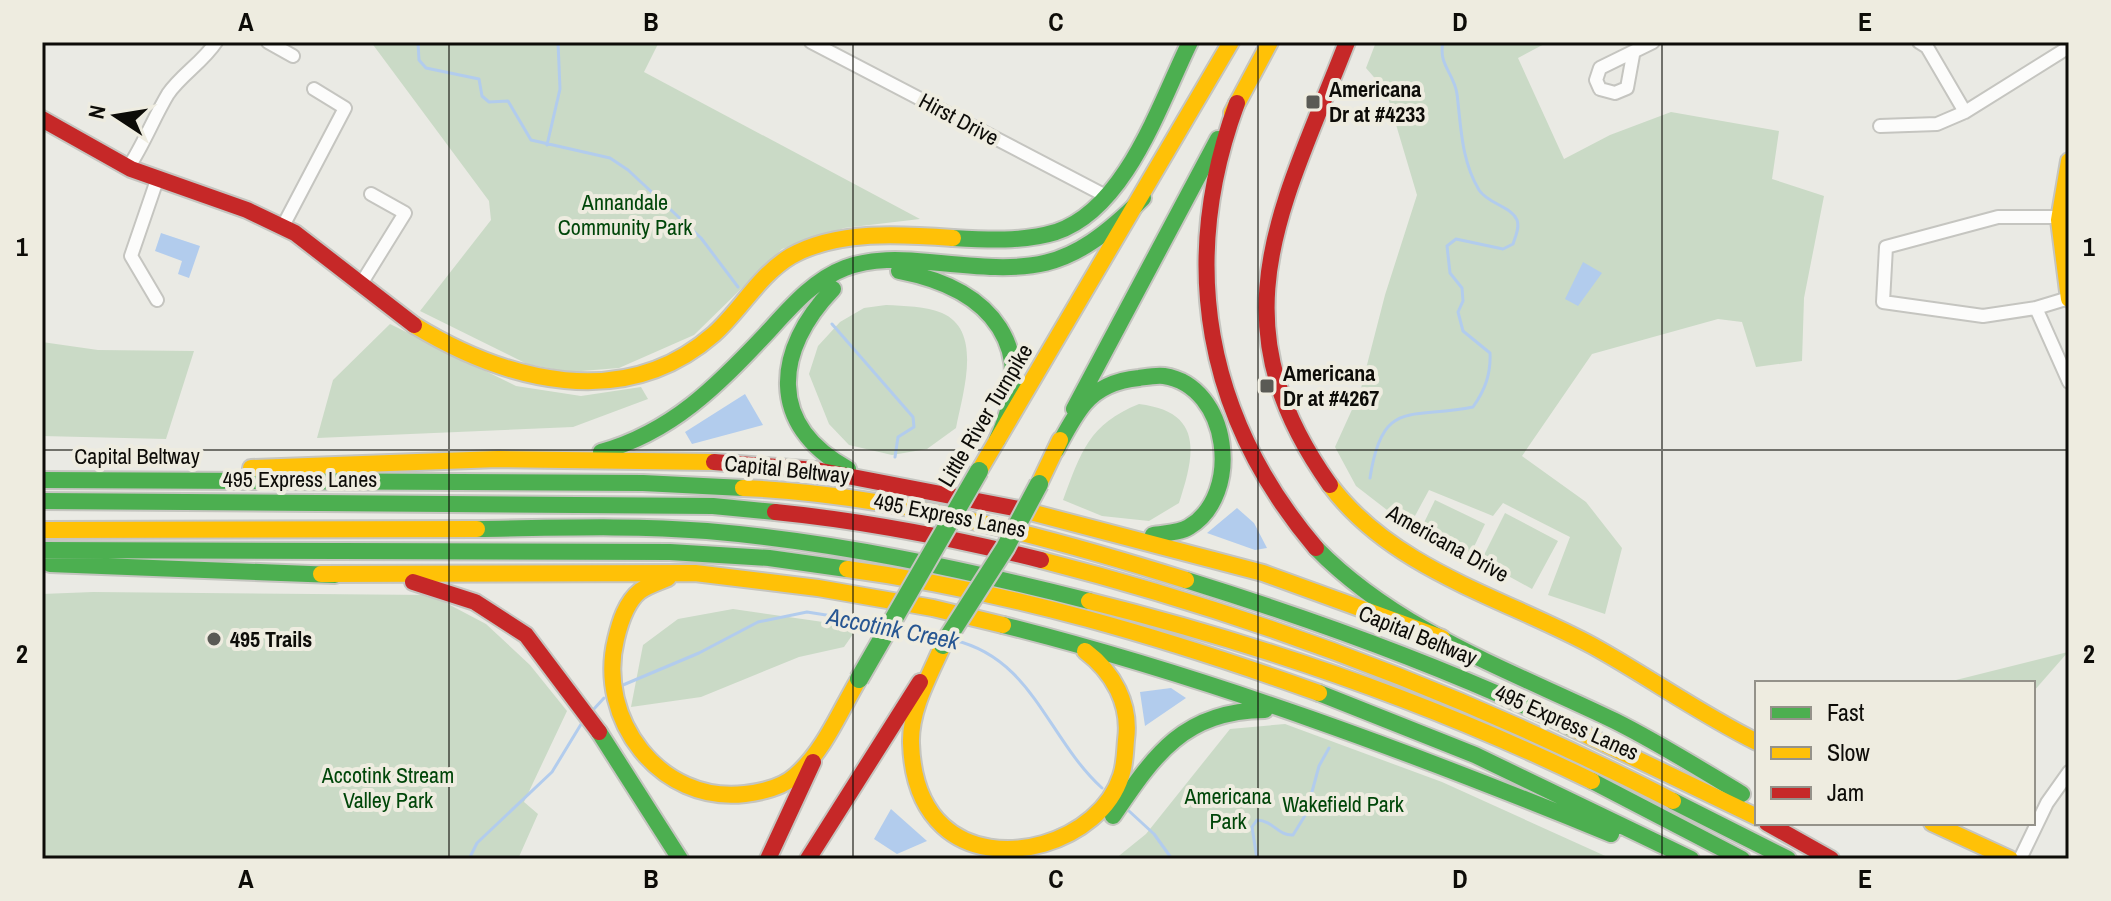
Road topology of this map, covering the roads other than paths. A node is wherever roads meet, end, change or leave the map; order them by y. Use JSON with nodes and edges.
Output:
{"nodes":[{"id":1,"x":216,"y":42,"type":"edge"},
{"id":2,"x":268,"y":42,"type":"edge"},
{"id":3,"x":811,"y":42,"type":"edge"},
{"id":4,"x":1190,"y":42,"type":"edge"},
{"id":5,"x":1231,"y":42,"type":"edge"},
{"id":6,"x":1270,"y":42,"type":"edge"},
{"id":7,"x":1347,"y":42,"type":"edge"},
{"id":8,"x":1653,"y":42,"type":"edge"},
{"id":9,"x":1919,"y":42,"type":"edge"},
{"id":10,"x":2069,"y":47,"type":"edge"},
{"id":11,"x":1633,"y":55,"type":"dead end"},
{"id":12,"x":293,"y":56,"type":"dead end"},
{"id":13,"x":314,"y":89,"type":"dead end"},
{"id":14,"x":1237,"y":103,"type":"junction"},
{"id":15,"x":1965,"y":112,"type":"junction"},
{"id":16,"x":42,"y":119,"type":"edge"},
{"id":17,"x":1880,"y":126,"type":"dead end"},
{"id":18,"x":2069,"y":161,"type":"edge"},
{"id":19,"x":128,"y":168,"type":"junction"},
{"id":20,"x":157,"y":180,"type":"junction"},
{"id":21,"x":371,"y":194,"type":"dead end"},
{"id":22,"x":1106,"y":196,"type":"junction"},
{"id":23,"x":1143,"y":198,"type":"junction"},
{"id":24,"x":2060,"y":217,"type":"junction"},
{"id":25,"x":283,"y":226,"type":"junction"},
{"id":26,"x":361,"y":284,"type":"junction"},
{"id":27,"x":2069,"y":299,"type":"edge"},
{"id":28,"x":157,"y":300,"type":"dead end"},
{"id":29,"x":2036,"y":308,"type":"junction"},
{"id":30,"x":2069,"y":382,"type":"edge"},
{"id":31,"x":997,"y":440,"type":"junction"},
{"id":32,"x":1056,"y":450,"type":"junction"},
{"id":33,"x":524,"y":460,"type":"junction"},
{"id":34,"x":42,"y":480,"type":"edge"},
{"id":35,"x":195,"y":480,"type":"junction"},
{"id":36,"x":895,"y":483,"type":"junction"},
{"id":37,"x":42,"y":501,"type":"edge"},
{"id":38,"x":42,"y":530,"type":"edge"},
{"id":39,"x":1108,"y":530,"type":"junction"},
{"id":40,"x":42,"y":550,"type":"edge"},
{"id":41,"x":42,"y":563,"type":"edge"},
{"id":42,"x":321,"y":574,"type":"junction"},
{"id":43,"x":725,"y":576,"type":"junction"},
{"id":44,"x":1050,"y":637,"type":"junction"},
{"id":45,"x":1442,"y":638,"type":"junction"},
{"id":46,"x":859,"y":679,"type":"junction"},
{"id":47,"x":919,"y":691,"type":"junction"},
{"id":48,"x":1352,"y":733,"type":"junction"},
{"id":49,"x":1755,"y":741,"type":"edge"},
{"id":50,"x":630,"y":758,"type":"junction"},
{"id":51,"x":2069,"y":772,"type":"edge"},
{"id":52,"x":1755,"y":802,"type":"edge"},
{"id":53,"x":1755,"y":816,"type":"edge"},
{"id":54,"x":1771,"y":825,"type":"edge"},
{"id":55,"x":1791,"y":825,"type":"edge"},
{"id":56,"x":1936,"y":825,"type":"edge"},
{"id":57,"x":1084,"y":834,"type":"junction"},
{"id":58,"x":680,"y":859,"type":"edge"},
{"id":59,"x":768,"y":859,"type":"edge"},
{"id":60,"x":808,"y":859,"type":"edge"},
{"id":61,"x":1050,"y":859,"type":"edge"},
{"id":62,"x":1669,"y":859,"type":"edge"},
{"id":63,"x":1691,"y":859,"type":"edge"},
{"id":64,"x":1742,"y":859,"type":"edge"},
{"id":65,"x":1788,"y":859,"type":"edge"},
{"id":66,"x":1831,"y":859,"type":"edge"},
{"id":67,"x":1841,"y":859,"type":"edge"},
{"id":68,"x":2010,"y":859,"type":"edge"},
{"id":69,"x":2020,"y":859,"type":"edge"}],
"edges":[{"from":1,"to":19,"type":"street"},
{"from":2,"to":12,"type":"street"},
{"from":3,"to":22,"type":"street","name":"Hirst Drive"},
{"from":4,"to":22,"type":"main road"},
{"from":5,"to":23,"type":"main road","name":"Little River Turnpike"},
{"from":6,"to":14,"type":"main road"},
{"from":7,"to":49,"type":"main road","name":"Americana Drive"},
{"from":8,"to":11,"type":"street"},
{"from":9,"to":15,"type":"street"},
{"from":10,"to":15,"type":"street"},
{"from":13,"to":25,"type":"street"},
{"from":14,"to":32,"type":"main road"},
{"from":14,"to":45,"type":"main road"},
{"from":15,"to":17,"type":"street"},
{"from":16,"to":19,"type":"main road"},
{"from":18,"to":24,"type":"main road"},
{"from":19,"to":20,"type":"main road"},
{"from":20,"to":25,"type":"main road"},
{"from":20,"to":28,"type":"street"},
{"from":21,"to":26,"type":"street"},
{"from":22,"to":26,"type":"main road"},
{"from":23,"to":31,"type":"main road","name":"Little River Turnpike"},
{"from":23,"to":33,"type":"main road"},
{"from":24,"to":27,"type":"main road"},
{"from":24,"to":29,"type":"street"},
{"from":25,"to":26,"type":"main road"},
{"from":27,"to":29,"type":"street"},
{"from":29,"to":30,"type":"street"},
{"from":31,"to":36,"type":"main road"},
{"from":31,"to":46,"type":"main road","name":"Little River Turnpike","bridge":true},
{"from":32,"to":39,"type":"main road"},
{"from":32,"to":47,"type":"main road","bridge":true},
{"from":33,"to":35,"type":"main road"},
{"from":33,"to":36,"type":"main road"},
{"from":34,"to":35,"type":"main road","name":"Capital Beltway"},
{"from":35,"to":53,"type":"main road","name":"Capital Beltway"},
{"from":36,"to":39,"type":"main road"},
{"from":37,"to":65,"type":"main road","name":"495 Express Lanes"},
{"from":38,"to":64,"type":"main road","name":"495 Express Lanes"},
{"from":39,"to":45,"type":"main road"},
{"from":40,"to":63,"type":"main road"},
{"from":41,"to":42,"type":"main road"},
{"from":42,"to":43,"type":"main road"},
{"from":42,"to":50,"type":"main road"},
{"from":43,"to":44,"type":"main road"},
{"from":43,"to":50,"type":"main road"},
{"from":44,"to":48,"type":"main road"},
{"from":44,"to":57,"type":"main road"},
{"from":45,"to":52,"type":"main road"},
{"from":46,"to":50,"type":"main road"},
{"from":46,"to":59,"type":"main road","name":"Little River Turnpike"},
{"from":47,"to":57,"type":"main road"},
{"from":47,"to":60,"type":"main road"},
{"from":48,"to":57,"type":"main road"},
{"from":48,"to":62,"type":"main road"},
{"from":50,"to":58,"type":"main road"},
{"from":51,"to":69,"type":"street"},
{"from":54,"to":66,"type":"main road"},
{"from":55,"to":67,"type":"main road"},
{"from":56,"to":68,"type":"main road"},
{"from":57,"to":61,"type":"main road"}]}
